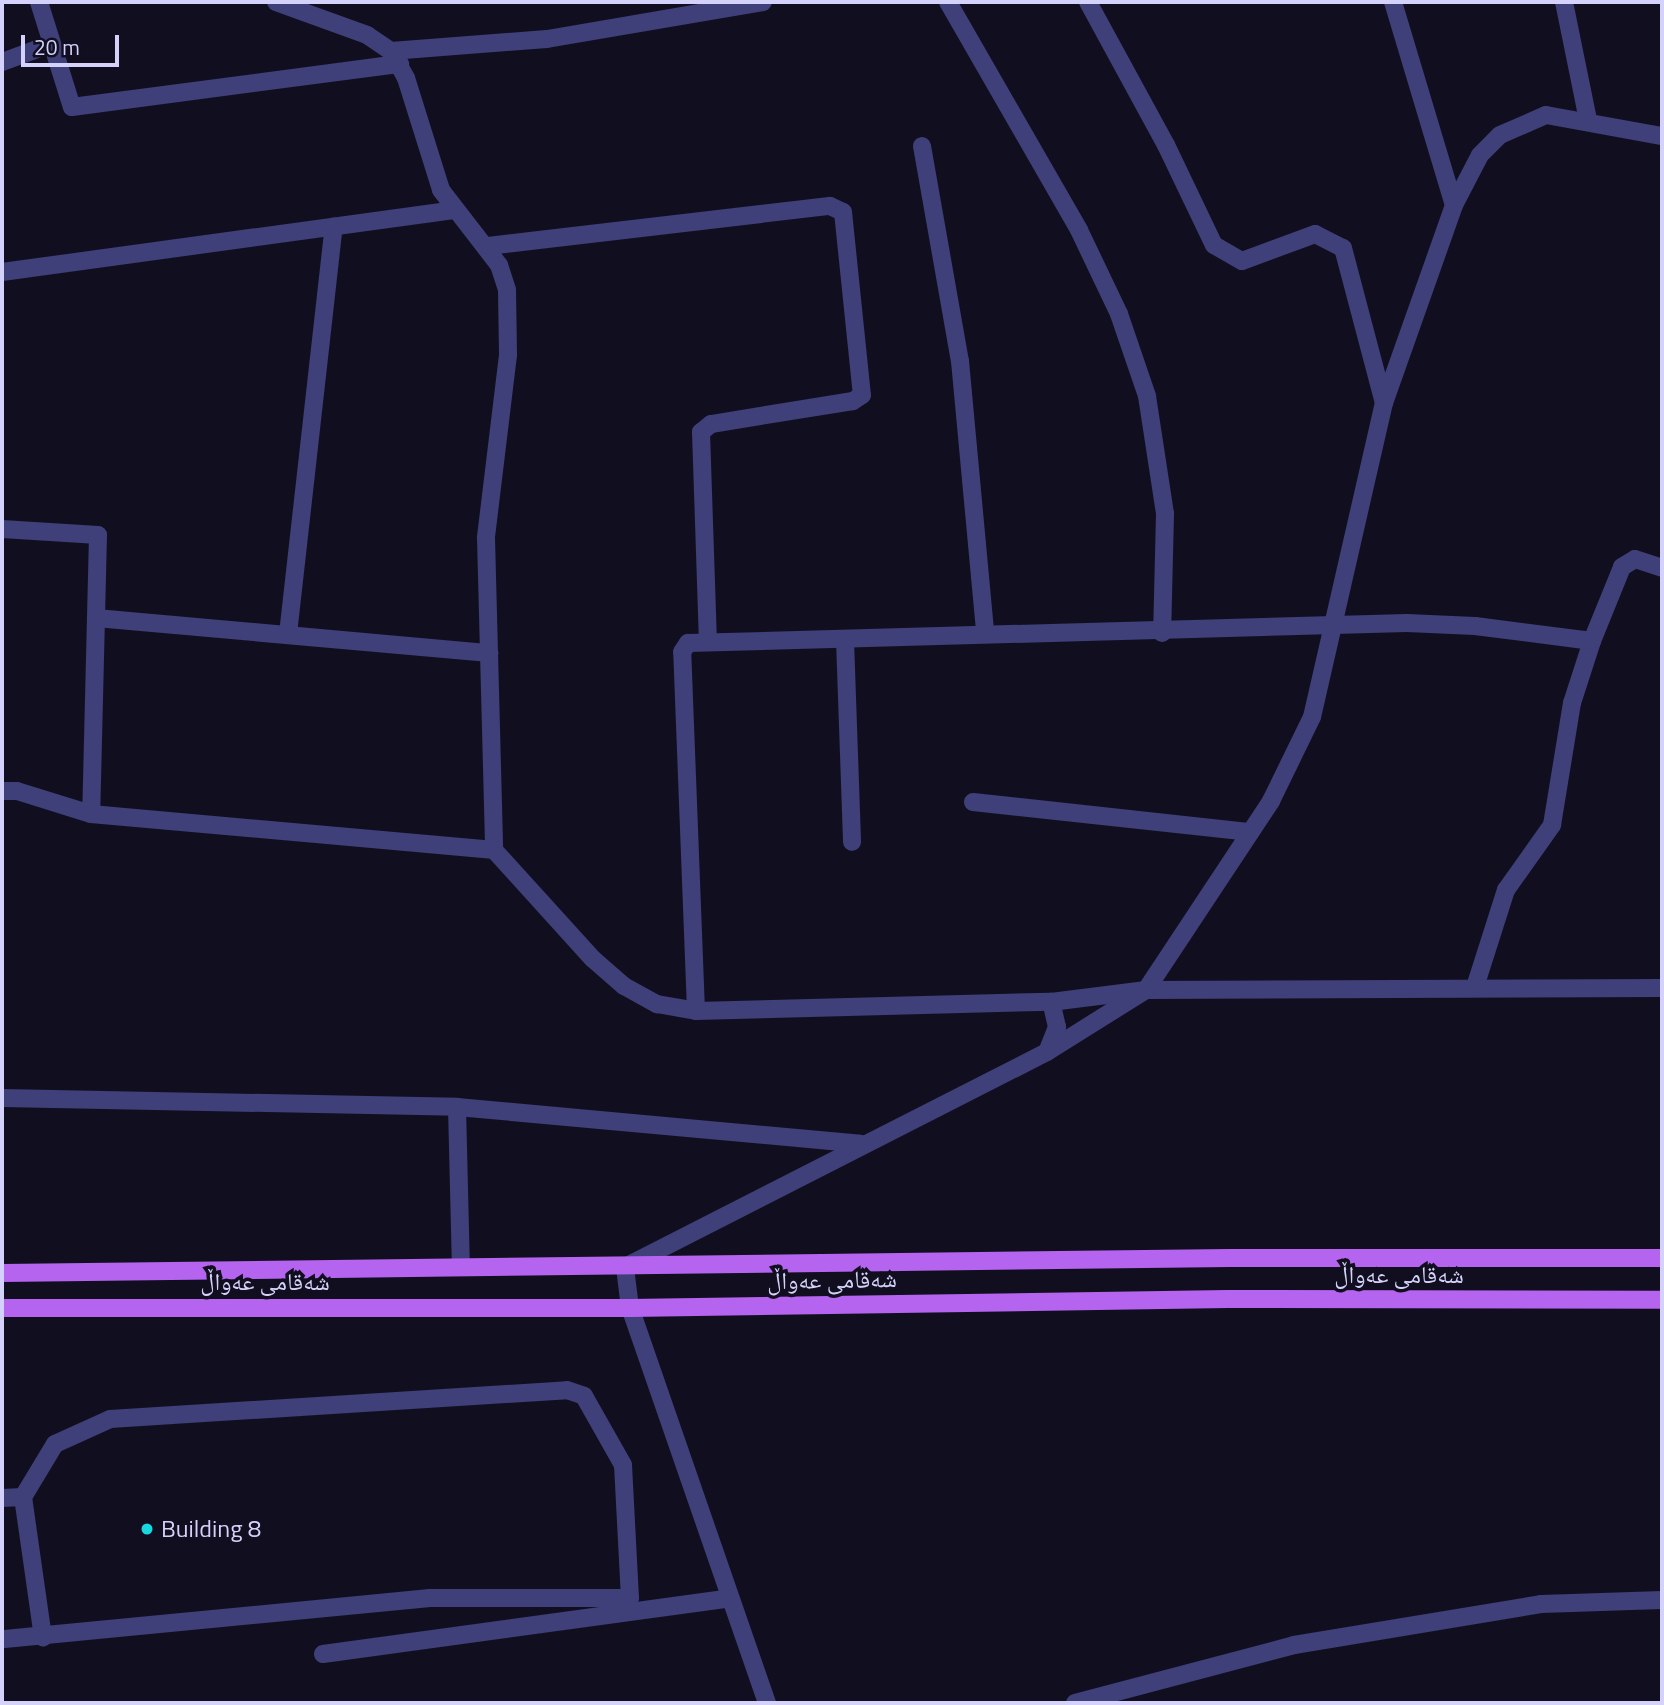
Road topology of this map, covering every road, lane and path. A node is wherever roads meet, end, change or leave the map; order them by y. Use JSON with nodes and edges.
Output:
{"nodes":[{"id":1,"x":39,"y":2,"type":"edge"},
{"id":2,"x":276,"y":2,"type":"edge"},
{"id":3,"x":760,"y":2,"type":"edge"},
{"id":4,"x":948,"y":2,"type":"edge"},
{"id":5,"x":1088,"y":2,"type":"edge"},
{"id":6,"x":1392,"y":2,"type":"edge"},
{"id":7,"x":1564,"y":2,"type":"edge"},
{"id":8,"x":51,"y":44,"type":"junction"},
{"id":9,"x":396,"y":58,"type":"junction"},
{"id":10,"x":2,"y":62,"type":"edge"},
{"id":11,"x":1588,"y":120,"type":"junction"},
{"id":12,"x":1662,"y":136,"type":"edge"},
{"id":13,"x":922,"y":146,"type":"dead end"},
{"id":14,"x":1454,"y":205,"type":"junction"},
{"id":15,"x":454,"y":210,"type":"junction"},
{"id":16,"x":334,"y":227,"type":"junction"},
{"id":17,"x":488,"y":246,"type":"junction"},
{"id":18,"x":2,"y":272,"type":"edge"},
{"id":19,"x":1384,"y":403,"type":"junction"},
{"id":20,"x":2,"y":529,"type":"edge"},
{"id":21,"x":1662,"y":568,"type":"edge"},
{"id":22,"x":96,"y":618,"type":"junction"},
{"id":23,"x":1329,"y":628,"type":"junction"},
{"id":24,"x":985,"y":632,"type":"junction"},
{"id":25,"x":1162,"y":632,"type":"junction"},
{"id":26,"x":288,"y":634,"type":"junction"},
{"id":27,"x":845,"y":640,"type":"junction"},
{"id":28,"x":1592,"y":641,"type":"junction"},
{"id":29,"x":708,"y":642,"type":"junction"},
{"id":30,"x":489,"y":653,"type":"junction"},
{"id":31,"x":2,"y":791,"type":"edge"},
{"id":32,"x":973,"y":802,"type":"dead end"},
{"id":33,"x":91,"y":814,"type":"junction"},
{"id":34,"x":1250,"y":832,"type":"junction"},
{"id":35,"x":852,"y":842,"type":"dead end"},
{"id":36,"x":494,"y":850,"type":"junction"},
{"id":37,"x":1475,"y":988,"type":"junction"},
{"id":38,"x":1662,"y":988,"type":"edge"},
{"id":39,"x":1146,"y":990,"type":"junction"},
{"id":40,"x":1051,"y":1002,"type":"junction"},
{"id":41,"x":696,"y":1012,"type":"junction"},
{"id":42,"x":1047,"y":1052,"type":"junction"},
{"id":43,"x":2,"y":1098,"type":"edge"},
{"id":44,"x":457,"y":1107,"type":"junction"},
{"id":45,"x":860,"y":1144,"type":"junction"},
{"id":46,"x":1662,"y":1258,"type":"edge"},
{"id":47,"x":461,"y":1267,"type":"junction"},
{"id":48,"x":625,"y":1267,"type":"junction"},
{"id":49,"x":2,"y":1273,"type":"edge"},
{"id":50,"x":1662,"y":1300,"type":"edge"},
{"id":51,"x":2,"y":1308,"type":"edge"},
{"id":52,"x":630,"y":1308,"type":"junction"},
{"id":53,"x":23,"y":1497,"type":"junction"},
{"id":54,"x":2,"y":1498,"type":"edge"},
{"id":55,"x":730,"y":1598,"type":"junction"},
{"id":56,"x":1662,"y":1600,"type":"edge"},
{"id":57,"x":2,"y":1639,"type":"edge"},
{"id":58,"x":43,"y":1639,"type":"junction"},
{"id":59,"x":323,"y":1654,"type":"dead end"},
{"id":60,"x":767,"y":1703,"type":"edge"},
{"id":61,"x":1075,"y":1703,"type":"edge"}],
"edges":[{"from":1,"to":8,"type":"street"},
{"from":2,"to":9,"type":"street"},
{"from":3,"to":9,"type":"street"},
{"from":4,"to":25,"type":"street"},
{"from":5,"to":19,"type":"street"},
{"from":6,"to":14,"type":"street"},
{"from":7,"to":11,"type":"street"},
{"from":8,"to":9,"type":"street"},
{"from":8,"to":10,"type":"street"},
{"from":9,"to":15,"type":"street"},
{"from":11,"to":12,"type":"street"},
{"from":11,"to":14,"type":"street"},
{"from":13,"to":24,"type":"street"},
{"from":14,"to":19,"type":"street"},
{"from":15,"to":16,"type":"street"},
{"from":15,"to":17,"type":"street"},
{"from":16,"to":18,"type":"street"},
{"from":16,"to":26,"type":"street"},
{"from":17,"to":29,"type":"street"},
{"from":17,"to":30,"type":"street"},
{"from":19,"to":23,"type":"street"},
{"from":20,"to":22,"type":"street"},
{"from":21,"to":28,"type":"street"},
{"from":22,"to":26,"type":"street"},
{"from":22,"to":33,"type":"street"},
{"from":23,"to":25,"type":"street"},
{"from":23,"to":28,"type":"street"},
{"from":23,"to":34,"type":"street"},
{"from":24,"to":25,"type":"street"},
{"from":24,"to":27,"type":"street"},
{"from":26,"to":30,"type":"street"},
{"from":27,"to":29,"type":"street"},
{"from":27,"to":35,"type":"street"},
{"from":28,"to":37,"type":"street"},
{"from":29,"to":41,"type":"street"},
{"from":30,"to":36,"type":"street"},
{"from":31,"to":33,"type":"street"},
{"from":32,"to":34,"type":"street"},
{"from":33,"to":36,"type":"street"},
{"from":34,"to":39,"type":"street"},
{"from":36,"to":41,"type":"street"},
{"from":37,"to":38,"type":"street"},
{"from":37,"to":39,"type":"street"},
{"from":39,"to":40,"type":"street"},
{"from":39,"to":42,"type":"street"},
{"from":40,"to":41,"type":"street"},
{"from":40,"to":42,"type":"street"},
{"from":42,"to":45,"type":"street"},
{"from":43,"to":44,"type":"street"},
{"from":44,"to":45,"type":"street"},
{"from":44,"to":47,"type":"street"},
{"from":45,"to":48,"type":"street"},
{"from":46,"to":48,"type":"main road","name":"شەقامی عەواڵ"},
{"from":47,"to":48,"type":"main road","name":"شەقامی عەواڵ"},
{"from":47,"to":49,"type":"main road","name":"شەقامی عەواڵ"},
{"from":48,"to":52,"type":"street"},
{"from":50,"to":52,"type":"main road","name":"شەقامی عەواڵ"},
{"from":51,"to":52,"type":"main road","name":"شەقامی عەواڵ"},
{"from":52,"to":55,"type":"street"},
{"from":53,"to":54,"type":"street"},
{"from":53,"to":58,"type":"street"},
{"from":53,"to":58,"type":"street"},
{"from":55,"to":59,"type":"street"},
{"from":55,"to":60,"type":"street"},
{"from":56,"to":61,"type":"street"},
{"from":57,"to":58,"type":"street"}]}
